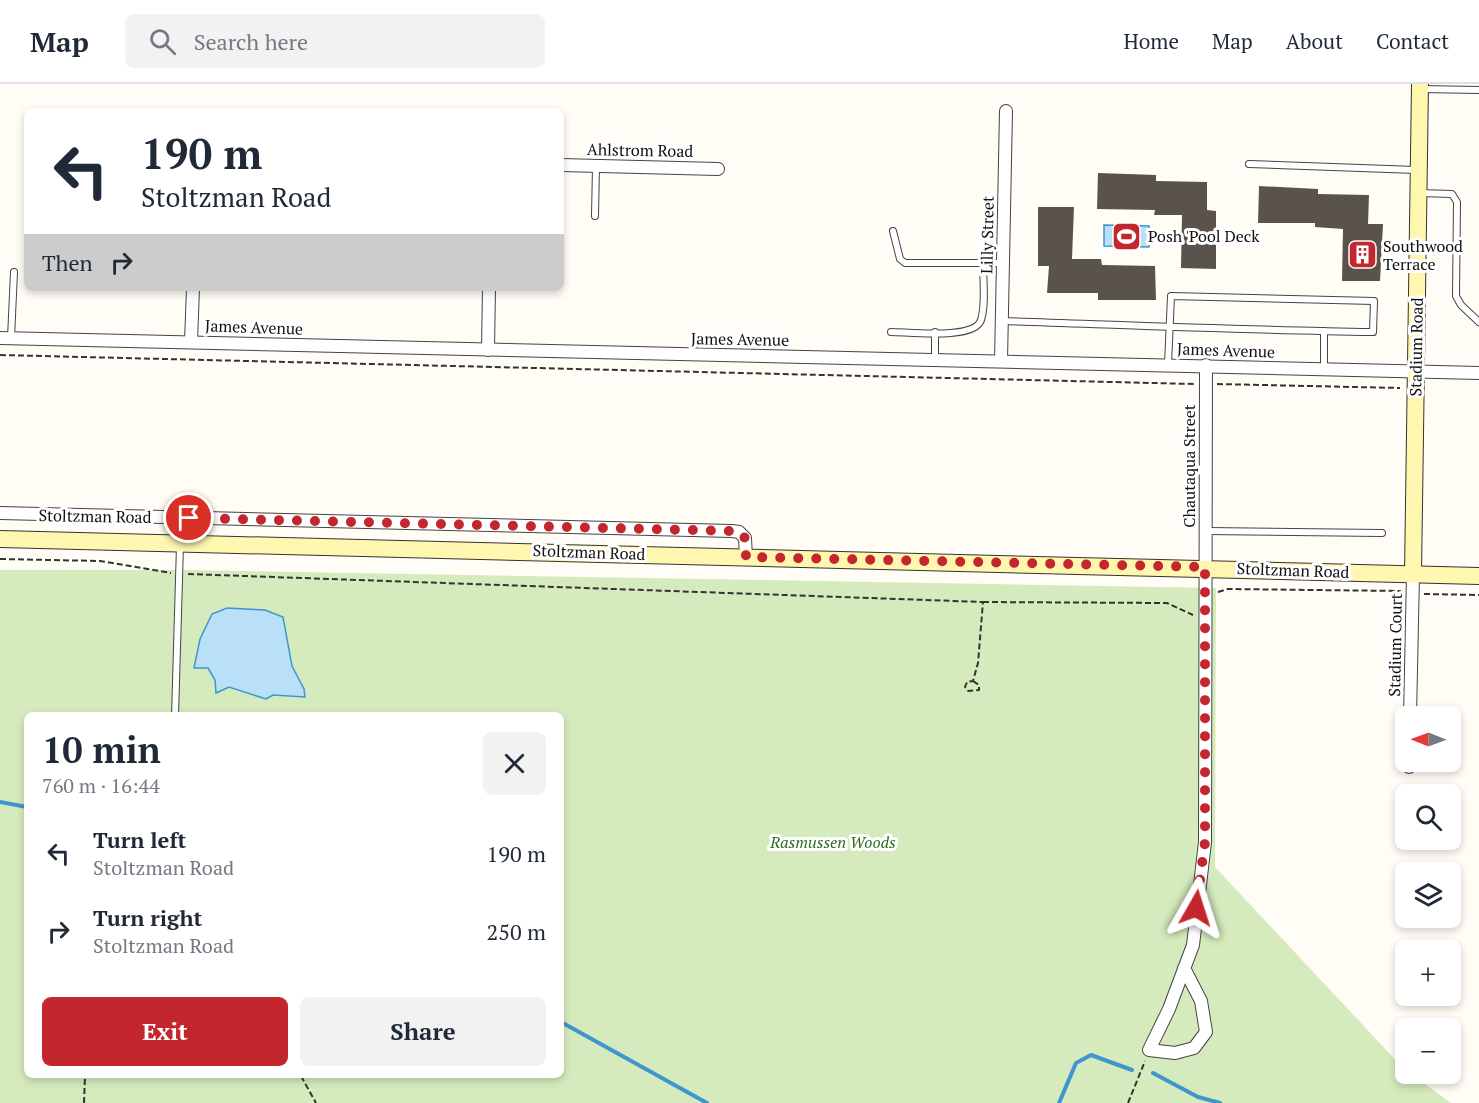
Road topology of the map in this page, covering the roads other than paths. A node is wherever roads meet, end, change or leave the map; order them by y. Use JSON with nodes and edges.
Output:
{"nodes":[{"id":1,"x":1420,"y":87,"type":"edge"},
{"id":2,"x":1479,"y":90,"type":"edge"},
{"id":3,"x":1006,"y":111,"type":"dead end"},
{"id":4,"x":1249,"y":164,"type":"dead end"},
{"id":5,"x":564,"y":165,"type":"edge"},
{"id":6,"x":596,"y":166,"type":"junction"},
{"id":7,"x":718,"y":169,"type":"dead end"},
{"id":8,"x":1419,"y":170,"type":"junction"},
{"id":9,"x":1419,"y":193,"type":"junction"},
{"id":10,"x":595,"y":216,"type":"dead end"},
{"id":11,"x":893,"y":231,"type":"dead end"},
{"id":12,"x":984,"y":263,"type":"junction"},
{"id":13,"x":1003,"y":263,"type":"junction"},
{"id":14,"x":14,"y":272,"type":"dead end"},
{"id":15,"x":193,"y":291,"type":"edge"},
{"id":16,"x":489,"y":291,"type":"edge"},
{"id":17,"x":1001,"y":321,"type":"junction"},
{"id":18,"x":1479,"y":322,"type":"edge"},
{"id":19,"x":1169,"y":326,"type":"junction"},
{"id":20,"x":1324,"y":331,"type":"junction"},
{"id":21,"x":891,"y":332,"type":"dead end"},
{"id":22,"x":935,"y":332,"type":"junction"},
{"id":23,"x":6,"y":338,"type":"edge"},
{"id":24,"x":191,"y":342,"type":"junction"},
{"id":25,"x":488,"y":350,"type":"junction"},
{"id":26,"x":935,"y":359,"type":"junction"},
{"id":27,"x":1000,"y":361,"type":"junction"},
{"id":28,"x":1168,"y":365,"type":"junction"},
{"id":29,"x":1206,"y":366,"type":"junction"},
{"id":30,"x":1324,"y":369,"type":"junction"},
{"id":31,"x":1416,"y":372,"type":"junction"},
{"id":32,"x":1479,"y":373,"type":"edge"},
{"id":33,"x":0,"y":513,"type":"edge"},
{"id":34,"x":1205,"y":531,"type":"junction"},
{"id":35,"x":1382,"y":533,"type":"dead end"},
{"id":36,"x":0,"y":539,"type":"edge"},
{"id":37,"x":180,"y":542,"type":"junction"},
{"id":38,"x":746,"y":557,"type":"junction"},
{"id":39,"x":1205,"y":567,"type":"junction"},
{"id":40,"x":1413,"y":574,"type":"junction"},
{"id":41,"x":1479,"y":576,"type":"edge"},
{"id":42,"x":1410,"y":706,"type":"edge"},
{"id":43,"x":175,"y":712,"type":"edge"},
{"id":44,"x":1184,"y":968,"type":"junction"}],
"edges":[{"from":1,"to":2,"type":"lane"},
{"from":1,"to":8,"type":"street","name":"Stadium Road"},
{"from":3,"to":13,"type":"street","name":"Lilly Street"},
{"from":4,"to":8,"type":"lane"},
{"from":5,"to":6,"type":"street","name":"Ahlstrom Road"},
{"from":6,"to":7,"type":"street","name":"Ahlstrom Road"},
{"from":6,"to":10,"type":"lane"},
{"from":8,"to":9,"type":"street","name":"Stadium Road"},
{"from":9,"to":18,"type":"lane"},
{"from":9,"to":31,"type":"street","name":"Stadium Road"},
{"from":11,"to":12,"type":"lane"},
{"from":12,"to":13,"type":"lane"},
{"from":12,"to":22,"type":"lane"},
{"from":13,"to":17,"type":"street","name":"Lilly Street"},
{"from":14,"to":23,"type":"lane"},
{"from":15,"to":24,"type":"street"},
{"from":16,"to":25,"type":"street"},
{"from":17,"to":19,"type":"lane"},
{"from":17,"to":27,"type":"street","name":"Lilly Street"},
{"from":19,"to":20,"type":"lane"},
{"from":19,"to":20,"type":"lane"},
{"from":19,"to":28,"type":"lane"},
{"from":20,"to":30,"type":"lane"},
{"from":21,"to":22,"type":"lane"},
{"from":22,"to":26,"type":"lane"},
{"from":23,"to":24,"type":"street","name":"James Avenue"},
{"from":24,"to":25,"type":"street","name":"James Avenue"},
{"from":25,"to":26,"type":"street","name":"James Avenue"},
{"from":26,"to":27,"type":"street","name":"James Avenue"},
{"from":27,"to":28,"type":"street","name":"James Avenue"},
{"from":28,"to":29,"type":"street","name":"James Avenue"},
{"from":29,"to":30,"type":"street","name":"James Avenue"},
{"from":29,"to":34,"type":"street","name":"Chautaqua Street"},
{"from":30,"to":31,"type":"street","name":"James Avenue"},
{"from":31,"to":32,"type":"street","name":"James Avenue"},
{"from":31,"to":40,"type":"street","name":"Stadium Road"},
{"from":33,"to":38,"type":"street","name":"Stoltzman Road"},
{"from":34,"to":35,"type":"lane"},
{"from":34,"to":39,"type":"street","name":"Chautaqua Street"},
{"from":36,"to":37,"type":"street","name":"Stoltzman Road"},
{"from":37,"to":38,"type":"street","name":"Stoltzman Road"},
{"from":37,"to":43,"type":"lane"},
{"from":38,"to":39,"type":"street","name":"Stoltzman Road"},
{"from":39,"to":40,"type":"street","name":"Stoltzman Road"},
{"from":39,"to":44,"type":"street","name":"Chautaqua Street"},
{"from":40,"to":41,"type":"street","name":"Stoltzman Road"},
{"from":40,"to":42,"type":"street","name":"Stadium Court"},
{"from":44,"to":44,"type":"street","name":"Chautaqua Street"}]}
